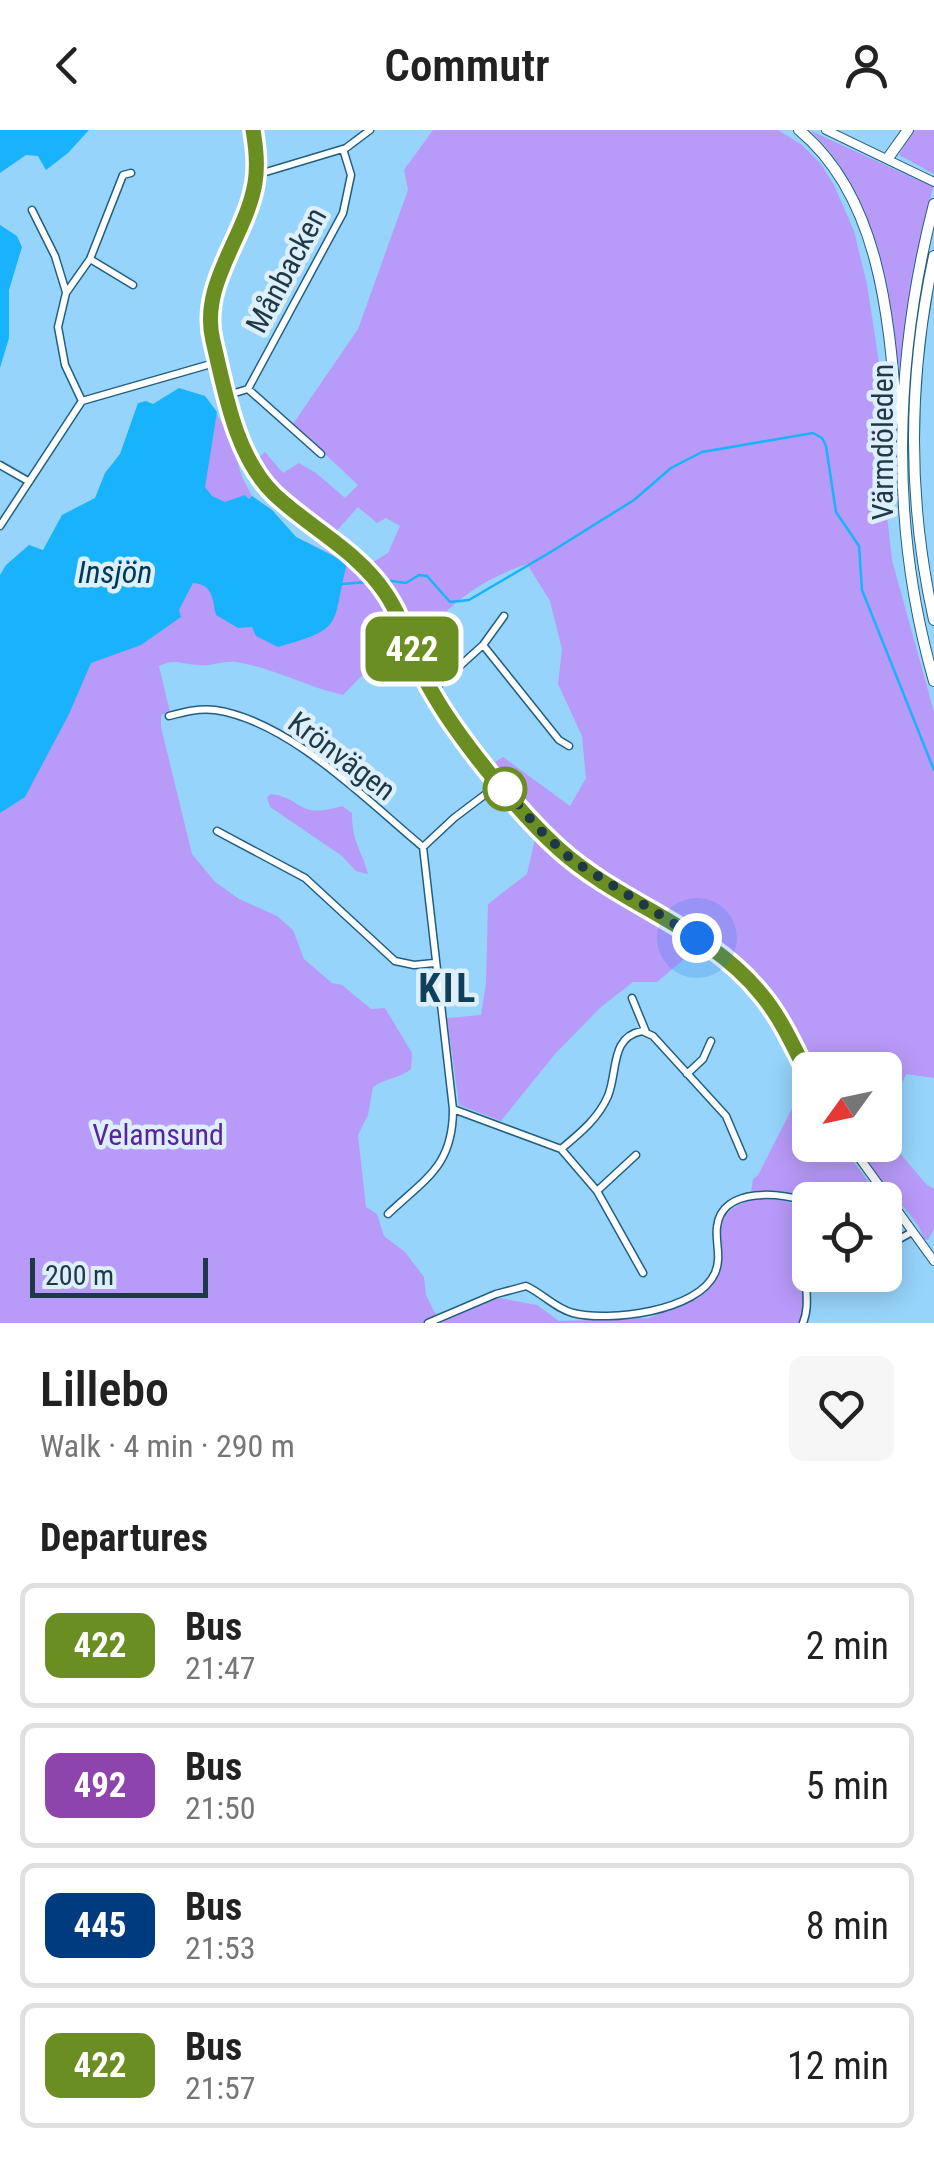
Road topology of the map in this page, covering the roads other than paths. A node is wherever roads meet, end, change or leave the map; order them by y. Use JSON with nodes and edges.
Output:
{"nodes":[{"id":1,"x":253,"y":130,"type":"edge"},
{"id":2,"x":370,"y":130,"type":"edge"},
{"id":3,"x":800,"y":130,"type":"edge"},
{"id":4,"x":826,"y":130,"type":"edge"},
{"id":5,"x":908,"y":130,"type":"edge"},
{"id":6,"x":343,"y":149,"type":"junction"},
{"id":7,"x":888,"y":158,"type":"junction"},
{"id":8,"x":131,"y":173,"type":"dead end"},
{"id":9,"x":256,"y":174,"type":"junction"},
{"id":10,"x":930,"y":180,"type":"edge"},
{"id":11,"x":934,"y":204,"type":"edge"},
{"id":12,"x":32,"y":210,"type":"dead end"},
{"id":13,"x":934,"y":256,"type":"edge"},
{"id":14,"x":90,"y":259,"type":"junction"},
{"id":15,"x":133,"y":285,"type":"dead end"},
{"id":16,"x":66,"y":293,"type":"junction"},
{"id":17,"x":218,"y":362,"type":"junction"},
{"id":18,"x":248,"y":389,"type":"junction"},
{"id":19,"x":228,"y":395,"type":"junction"},
{"id":20,"x":82,"y":401,"type":"junction"},
{"id":21,"x":321,"y":454,"type":"dead end"},
{"id":22,"x":0,"y":464,"type":"edge"},
{"id":23,"x":28,"y":481,"type":"junction"},
{"id":24,"x":904,"y":491,"type":"junction"},
{"id":25,"x":0,"y":526,"type":"edge"},
{"id":26,"x":504,"y":616,"type":"dead end"},
{"id":27,"x":934,"y":620,"type":"edge"},
{"id":28,"x":483,"y":645,"type":"junction"},
{"id":29,"x":934,"y":681,"type":"edge"},
{"id":30,"x":431,"y":692,"type":"junction"},
{"id":31,"x":168,"y":716,"type":"dead end"},
{"id":32,"x":569,"y":746,"type":"dead end"},
{"id":33,"x":500,"y":783,"type":"junction"},
{"id":34,"x":217,"y":831,"type":"dead end"},
{"id":35,"x":423,"y":847,"type":"junction"},
{"id":36,"x":434,"y":963,"type":"junction"},
{"id":37,"x":632,"y":998,"type":"dead end"},
{"id":38,"x":646,"y":1032,"type":"junction"},
{"id":39,"x":711,"y":1041,"type":"dead end"},
{"id":40,"x":795,"y":1052,"type":"edge"},
{"id":41,"x":688,"y":1074,"type":"junction"},
{"id":42,"x":453,"y":1109,"type":"junction"},
{"id":43,"x":560,"y":1150,"type":"junction"},
{"id":44,"x":636,"y":1155,"type":"dead end"},
{"id":45,"x":742,"y":1156,"type":"dead end"},
{"id":46,"x":862,"y":1162,"type":"edge"},
{"id":47,"x":597,"y":1192,"type":"junction"},
{"id":48,"x":792,"y":1199,"type":"edge"},
{"id":49,"x":388,"y":1214,"type":"dead end"},
{"id":50,"x":912,"y":1232,"type":"junction"},
{"id":51,"x":902,"y":1238,"type":"edge"},
{"id":52,"x":934,"y":1238,"type":"edge"},
{"id":53,"x":924,"y":1249,"type":"junction"},
{"id":54,"x":934,"y":1260,"type":"edge"},
{"id":55,"x":643,"y":1273,"type":"dead end"},
{"id":56,"x":806,"y":1292,"type":"edge"},
{"id":57,"x":428,"y":1323,"type":"edge"},
{"id":58,"x":803,"y":1323,"type":"edge"}],
"edges":[{"from":1,"to":9,"type":"main road"},
{"from":2,"to":6,"type":"street"},
{"from":3,"to":24,"type":"highway"},
{"from":4,"to":7,"type":"main road"},
{"from":5,"to":7,"type":"highway"},
{"from":6,"to":9,"type":"street"},
{"from":6,"to":18,"type":"street","name":"Månbacken"},
{"from":7,"to":10,"type":"main road"},
{"from":8,"to":14,"type":"street"},
{"from":9,"to":17,"type":"main road"},
{"from":11,"to":24,"type":"highway","name":"Värmdöleden"},
{"from":12,"to":16,"type":"street"},
{"from":13,"to":27,"type":"highway","name":"Värmdöleden"},
{"from":14,"to":15,"type":"street"},
{"from":14,"to":16,"type":"street"},
{"from":16,"to":20,"type":"street"},
{"from":17,"to":19,"type":"main road"},
{"from":17,"to":20,"type":"street"},
{"from":18,"to":19,"type":"street"},
{"from":18,"to":21,"type":"street"},
{"from":19,"to":30,"type":"main road"},
{"from":20,"to":23,"type":"street"},
{"from":22,"to":23,"type":"street"},
{"from":23,"to":25,"type":"street"},
{"from":24,"to":29,"type":"highway","name":"Värmdöleden"},
{"from":26,"to":28,"type":"street"},
{"from":28,"to":30,"type":"street"},
{"from":28,"to":32,"type":"street"},
{"from":30,"to":33,"type":"main road"},
{"from":31,"to":35,"type":"street","name":"Krönvägen"},
{"from":33,"to":35,"type":"street"},
{"from":33,"to":40,"type":"main road"},
{"from":34,"to":36,"type":"street"},
{"from":35,"to":36,"type":"street"},
{"from":36,"to":42,"type":"street"},
{"from":37,"to":38,"type":"street"},
{"from":38,"to":41,"type":"street"},
{"from":38,"to":43,"type":"street"},
{"from":39,"to":41,"type":"street"},
{"from":41,"to":45,"type":"street"},
{"from":42,"to":43,"type":"street"},
{"from":42,"to":49,"type":"street"},
{"from":43,"to":47,"type":"street"},
{"from":44,"to":47,"type":"street"},
{"from":46,"to":50,"type":"main road"},
{"from":47,"to":55,"type":"street"},
{"from":48,"to":57,"type":"street"},
{"from":50,"to":51,"type":"street"},
{"from":50,"to":53,"type":"main road"},
{"from":52,"to":53,"type":"street"},
{"from":53,"to":54,"type":"main road"},
{"from":56,"to":58,"type":"street"}]}
